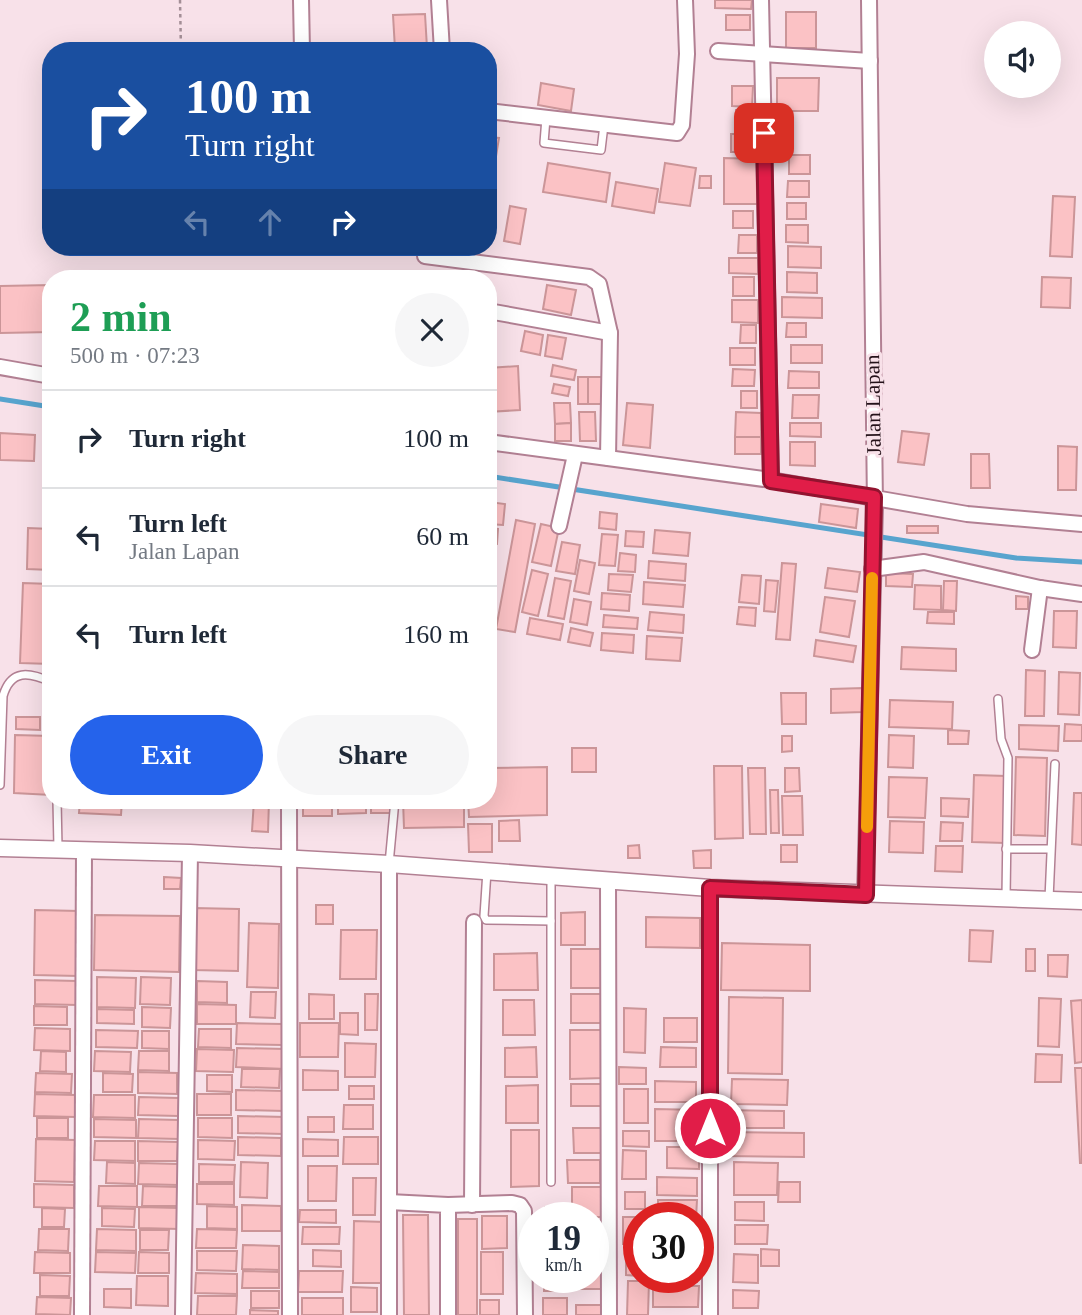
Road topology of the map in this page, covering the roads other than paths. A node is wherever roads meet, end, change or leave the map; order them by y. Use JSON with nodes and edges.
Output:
{"nodes":[{"id":1,"x":301,"y":0,"type":"edge"},
{"id":2,"x":439,"y":0,"type":"edge"},
{"id":3,"x":685,"y":0,"type":"edge"},
{"id":4,"x":761,"y":0,"type":"edge"},
{"id":5,"x":869,"y":0,"type":"edge"},
{"id":6,"x":302,"y":42,"type":"edge"},
{"id":7,"x":441,"y":42,"type":"edge"},
{"id":8,"x":718,"y":51,"type":"dead end"},
{"id":9,"x":763,"y":52,"type":"junction"},
{"id":10,"x":870,"y":61,"type":"junction"},
{"id":11,"x":497,"y":112,"type":"edge"},
{"id":12,"x":546,"y":118,"type":"junction"},
{"id":13,"x":604,"y":124,"type":"junction"},
{"id":14,"x":425,"y":256,"type":"dead end"},
{"id":15,"x":497,"y":313,"type":"edge"},
{"id":16,"x":610,"y":333,"type":"junction"},
{"id":17,"x":0,"y":367,"type":"edge"},
{"id":18,"x":42,"y":374,"type":"edge"},
{"id":19,"x":497,"y":443,"type":"edge"},
{"id":20,"x":575,"y":455,"type":"junction"},
{"id":21,"x":608,"y":458,"type":"junction"},
{"id":22,"x":771,"y":481,"type":"junction"},
{"id":23,"x":875,"y":502,"type":"junction"},
{"id":24,"x":1082,"y":524,"type":"edge"},
{"id":25,"x":559,"y":526,"type":"dead end"},
{"id":26,"x":872,"y":569,"type":"junction"},
{"id":27,"x":1040,"y":588,"type":"junction"},
{"id":28,"x":1082,"y":594,"type":"edge"},
{"id":29,"x":1032,"y":650,"type":"dead end"},
{"id":30,"x":42,"y":678,"type":"edge"},
{"id":31,"x":998,"y":699,"type":"dead end"},
{"id":32,"x":1055,"y":764,"type":"dead end"},
{"id":33,"x":0,"y":785,"type":"edge"},
{"id":34,"x":57,"y":809,"type":"edge"},
{"id":35,"x":289,"y":809,"type":"edge"},
{"id":36,"x":394,"y":809,"type":"edge"},
{"id":37,"x":0,"y":848,"type":"edge"},
{"id":38,"x":58,"y":849,"type":"junction"},
{"id":39,"x":1006,"y":849,"type":"junction"},
{"id":40,"x":1050,"y":849,"type":"junction"},
{"id":41,"x":84,"y":851,"type":"junction"},
{"id":42,"x":190,"y":853,"type":"junction"},
{"id":43,"x":289,"y":858,"type":"junction"},
{"id":44,"x":389,"y":864,"type":"junction"},
{"id":45,"x":486,"y":871,"type":"junction"},
{"id":46,"x":551,"y":876,"type":"junction"},
{"id":47,"x":608,"y":880,"type":"junction"},
{"id":48,"x":710,"y":888,"type":"junction"},
{"id":49,"x":866,"y":895,"type":"junction"},
{"id":50,"x":1006,"y":898,"type":"junction"},
{"id":51,"x":1049,"y":900,"type":"junction"},
{"id":52,"x":1082,"y":901,"type":"edge"},
{"id":53,"x":551,"y":921,"type":"junction"},
{"id":54,"x":474,"y":922,"type":"dead end"},
{"id":55,"x":551,"y":1182,"type":"dead end"},
{"id":56,"x":390,"y":1202,"type":"junction"},
{"id":57,"x":448,"y":1205,"type":"junction"},
{"id":58,"x":472,"y":1205,"type":"junction"},
{"id":59,"x":82,"y":1315,"type":"edge"},
{"id":60,"x":183,"y":1315,"type":"edge"},
{"id":61,"x":290,"y":1315,"type":"edge"},
{"id":62,"x":389,"y":1315,"type":"edge"},
{"id":63,"x":448,"y":1315,"type":"edge"},
{"id":64,"x":525,"y":1315,"type":"edge"},
{"id":65,"x":609,"y":1315,"type":"edge"},
{"id":66,"x":710,"y":1315,"type":"edge"}],
"edges":[{"from":1,"to":6,"type":"street"},
{"from":2,"to":7,"type":"street"},
{"from":3,"to":13,"type":"street"},
{"from":4,"to":9,"type":"street"},
{"from":5,"to":10,"type":"street","name":"Jalan Lapan"},
{"from":8,"to":9,"type":"street"},
{"from":9,"to":10,"type":"street"},
{"from":9,"to":22,"type":"street"},
{"from":10,"to":23,"type":"street","name":"Jalan Lapan"},
{"from":11,"to":12,"type":"street"},
{"from":12,"to":13,"type":"street"},
{"from":12,"to":13,"type":"lane"},
{"from":14,"to":16,"type":"street"},
{"from":15,"to":16,"type":"street"},
{"from":16,"to":21,"type":"street"},
{"from":17,"to":18,"type":"street"},
{"from":19,"to":20,"type":"street"},
{"from":20,"to":21,"type":"street"},
{"from":20,"to":25,"type":"street"},
{"from":21,"to":22,"type":"street"},
{"from":22,"to":23,"type":"street"},
{"from":23,"to":24,"type":"street"},
{"from":23,"to":26,"type":"street","name":"Jalan Lapan"},
{"from":26,"to":27,"type":"street"},
{"from":26,"to":49,"type":"street","name":"Jalan Lapan"},
{"from":27,"to":28,"type":"street"},
{"from":27,"to":29,"type":"street"},
{"from":30,"to":33,"type":"lane"},
{"from":31,"to":39,"type":"lane"},
{"from":32,"to":40,"type":"lane"},
{"from":34,"to":38,"type":"lane"},
{"from":35,"to":43,"type":"street"},
{"from":36,"to":44,"type":"lane"},
{"from":37,"to":38,"type":"street"},
{"from":38,"to":41,"type":"street"},
{"from":39,"to":40,"type":"lane"},
{"from":39,"to":50,"type":"lane"},
{"from":40,"to":51,"type":"lane"},
{"from":41,"to":42,"type":"street"},
{"from":41,"to":59,"type":"street"},
{"from":42,"to":43,"type":"street"},
{"from":42,"to":60,"type":"street"},
{"from":43,"to":44,"type":"street"},
{"from":43,"to":61,"type":"street"},
{"from":44,"to":45,"type":"street"},
{"from":44,"to":56,"type":"street"},
{"from":45,"to":46,"type":"street"},
{"from":45,"to":53,"type":"lane"},
{"from":46,"to":47,"type":"street"},
{"from":46,"to":53,"type":"lane"},
{"from":47,"to":48,"type":"street"},
{"from":47,"to":65,"type":"street"},
{"from":48,"to":49,"type":"street"},
{"from":48,"to":66,"type":"street"},
{"from":49,"to":50,"type":"street"},
{"from":50,"to":51,"type":"street"},
{"from":51,"to":52,"type":"street"},
{"from":53,"to":55,"type":"lane"},
{"from":54,"to":58,"type":"street"},
{"from":56,"to":57,"type":"street"},
{"from":56,"to":62,"type":"street"},
{"from":57,"to":58,"type":"street"},
{"from":57,"to":63,"type":"street"},
{"from":58,"to":64,"type":"street"}]}
